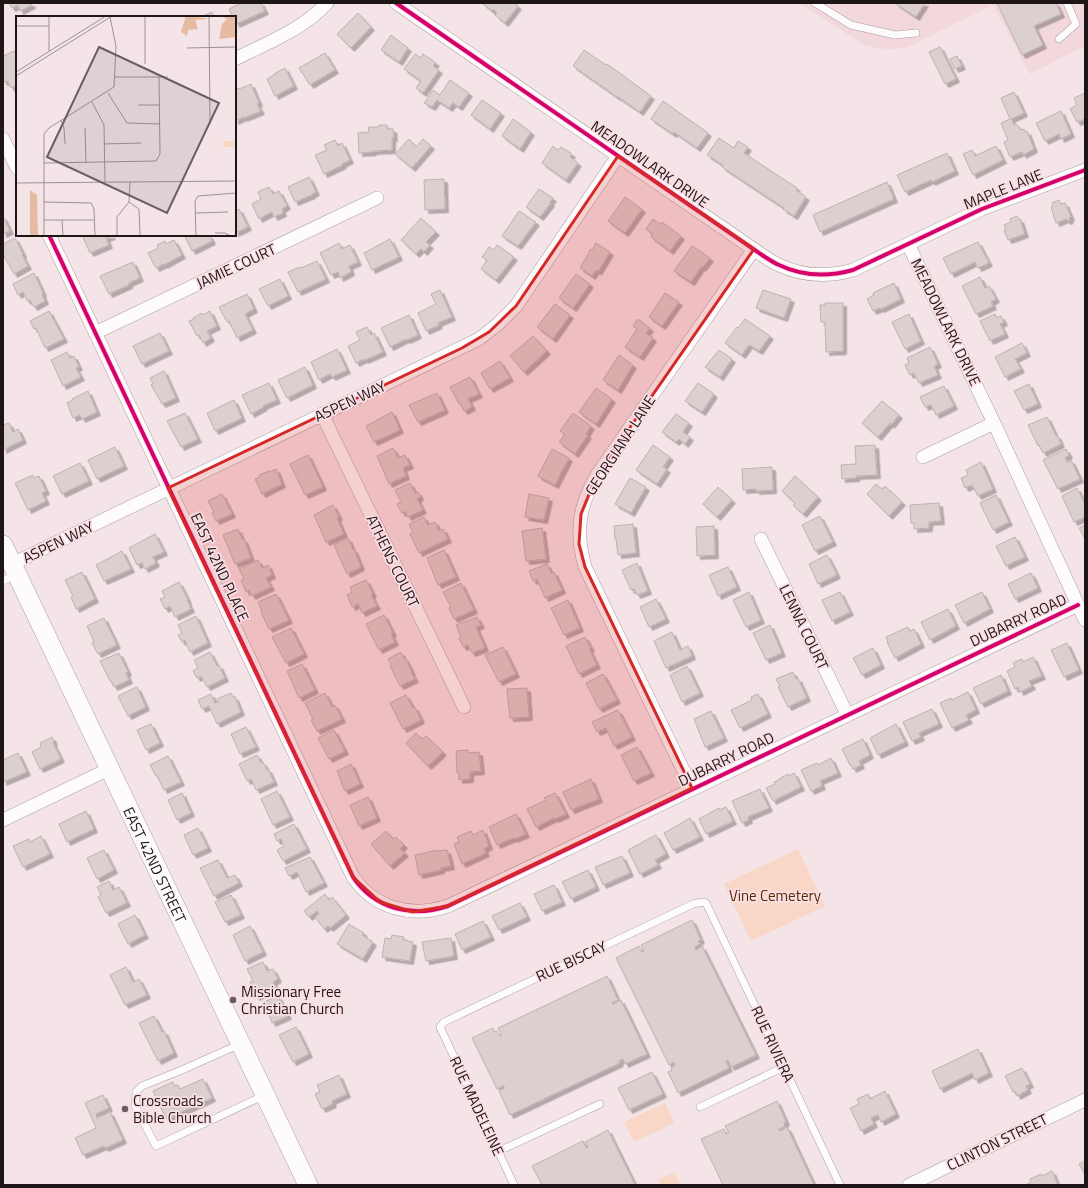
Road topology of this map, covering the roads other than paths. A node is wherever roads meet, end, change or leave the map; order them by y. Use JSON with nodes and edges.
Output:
{"nodes":[{"id":1,"x":327,"y":3,"type":"edge"},
{"id":2,"x":396,"y":3,"type":"edge"},
{"id":3,"x":816,"y":3,"type":"edge"},
{"id":4,"x":1067,"y":3,"type":"edge"},
{"id":5,"x":916,"y":33,"type":"dead end"},
{"id":6,"x":1060,"y":39,"type":"dead end"},
{"id":7,"x":236,"y":59,"type":"edge"},
{"id":8,"x":3,"y":139,"type":"edge"},
{"id":9,"x":618,"y":156,"type":"junction"},
{"id":10,"x":16,"y":166,"type":"edge"},
{"id":11,"x":1085,"y":170,"type":"edge"},
{"id":12,"x":377,"y":198,"type":"dead end"},
{"id":13,"x":48,"y":236,"type":"edge"},
{"id":14,"x":908,"y":244,"type":"junction"},
{"id":15,"x":754,"y":249,"type":"junction"},
{"id":16,"x":95,"y":333,"type":"junction"},
{"id":17,"x":322,"y":414,"type":"junction"},
{"id":18,"x":994,"y":423,"type":"junction"},
{"id":19,"x":923,"y":457,"type":"dead end"},
{"id":20,"x":168,"y":488,"type":"junction"},
{"id":21,"x":762,"y":539,"type":"dead end"},
{"id":22,"x":3,"y":545,"type":"edge"},
{"id":23,"x":11,"y":573,"type":"edge"},
{"id":24,"x":1078,"y":605,"type":"junction"},
{"id":25,"x":1085,"y":620,"type":"edge"},
{"id":26,"x":464,"y":708,"type":"dead end"},
{"id":27,"x":847,"y":714,"type":"junction"},
{"id":28,"x":109,"y":769,"type":"junction"},
{"id":29,"x":692,"y":788,"type":"junction"},
{"id":30,"x":3,"y":820,"type":"edge"},
{"id":31,"x":380,"y":902,"type":"joint"},
{"id":32,"x":706,"y":903,"type":"joint"},
{"id":33,"x":440,"y":1027,"type":"joint"},
{"id":34,"x":241,"y":1044,"type":"junction"},
{"id":35,"x":784,"y":1067,"type":"junction"},
{"id":36,"x":266,"y":1095,"type":"junction"},
{"id":37,"x":1085,"y":1100,"type":"edge"},
{"id":38,"x":600,"y":1104,"type":"dead end"},
{"id":39,"x":700,"y":1107,"type":"dead end"},
{"id":40,"x":499,"y":1151,"type":"junction"},
{"id":41,"x":308,"y":1185,"type":"edge"},
{"id":42,"x":514,"y":1185,"type":"edge"},
{"id":43,"x":840,"y":1185,"type":"edge"},
{"id":44,"x":909,"y":1185,"type":"edge"}],
"edges":[{"from":1,"to":7,"type":"street"},
{"from":2,"to":9,"type":"street","name":"MEADOWLARK DRIVE"},
{"from":3,"to":5,"type":"lane"},
{"from":4,"to":6,"type":"lane"},
{"from":8,"to":10,"type":"street"},
{"from":9,"to":15,"type":"street","name":"MEADOWLARK DRIVE"},
{"from":9,"to":17,"type":"street","name":"ASPEN WAY"},
{"from":11,"to":14,"type":"street","name":"MAPLE LANE"},
{"from":12,"to":16,"type":"street","name":"JAMIE COURT"},
{"from":13,"to":16,"type":"street","name":"EAST 42ND PLACE"},
{"from":14,"to":15,"type":"street","name":"MEADOWLARK DRIVE"},
{"from":14,"to":18,"type":"street","name":"MEADOWLARK DRIVE"},
{"from":15,"to":29,"type":"street","name":"GEORGIANA LANE"},
{"from":16,"to":20,"type":"street","name":"EAST 42ND PLACE"},
{"from":17,"to":20,"type":"street","name":"ASPEN WAY"},
{"from":17,"to":26,"type":"street","name":"ATHENS COURT"},
{"from":18,"to":19,"type":"street"},
{"from":18,"to":24,"type":"street","name":"MEADOWLARK DRIVE"},
{"from":20,"to":23,"type":"street","name":"ASPEN WAY"},
{"from":20,"to":31,"type":"street","name":"EAST 42ND PLACE"},
{"from":21,"to":27,"type":"street","name":"LENNA COURT"},
{"from":22,"to":23,"type":"street","name":"EAST 42ND STREET"},
{"from":23,"to":28,"type":"street","name":"EAST 42ND STREET"},
{"from":24,"to":25,"type":"street","name":"MEADOWLARK DRIVE"},
{"from":24,"to":27,"type":"street","name":"DUBARRY ROAD"},
{"from":27,"to":29,"type":"street","name":"DUBARRY ROAD"},
{"from":28,"to":30,"type":"street"},
{"from":28,"to":34,"type":"street","name":"EAST 42ND STREET"},
{"from":29,"to":31,"type":"street","name":"DUBARRY ROAD"},
{"from":32,"to":33,"type":"lane","name":"RUE BISCAY"},
{"from":32,"to":35,"type":"lane","name":"RUE RIVIERA"},
{"from":33,"to":40,"type":"lane","name":"RUE MADELEINE"},
{"from":34,"to":36,"type":"street","name":"EAST 42ND STREET"},
{"from":34,"to":36,"type":"lane"},
{"from":35,"to":39,"type":"lane"},
{"from":35,"to":43,"type":"lane","name":"RUE RIVIERA"},
{"from":36,"to":41,"type":"street","name":"EAST 42ND STREET"},
{"from":37,"to":44,"type":"street","name":"CLINTON STREET"},
{"from":38,"to":40,"type":"lane"},
{"from":40,"to":42,"type":"lane","name":"RUE MADELEINE"}]}
